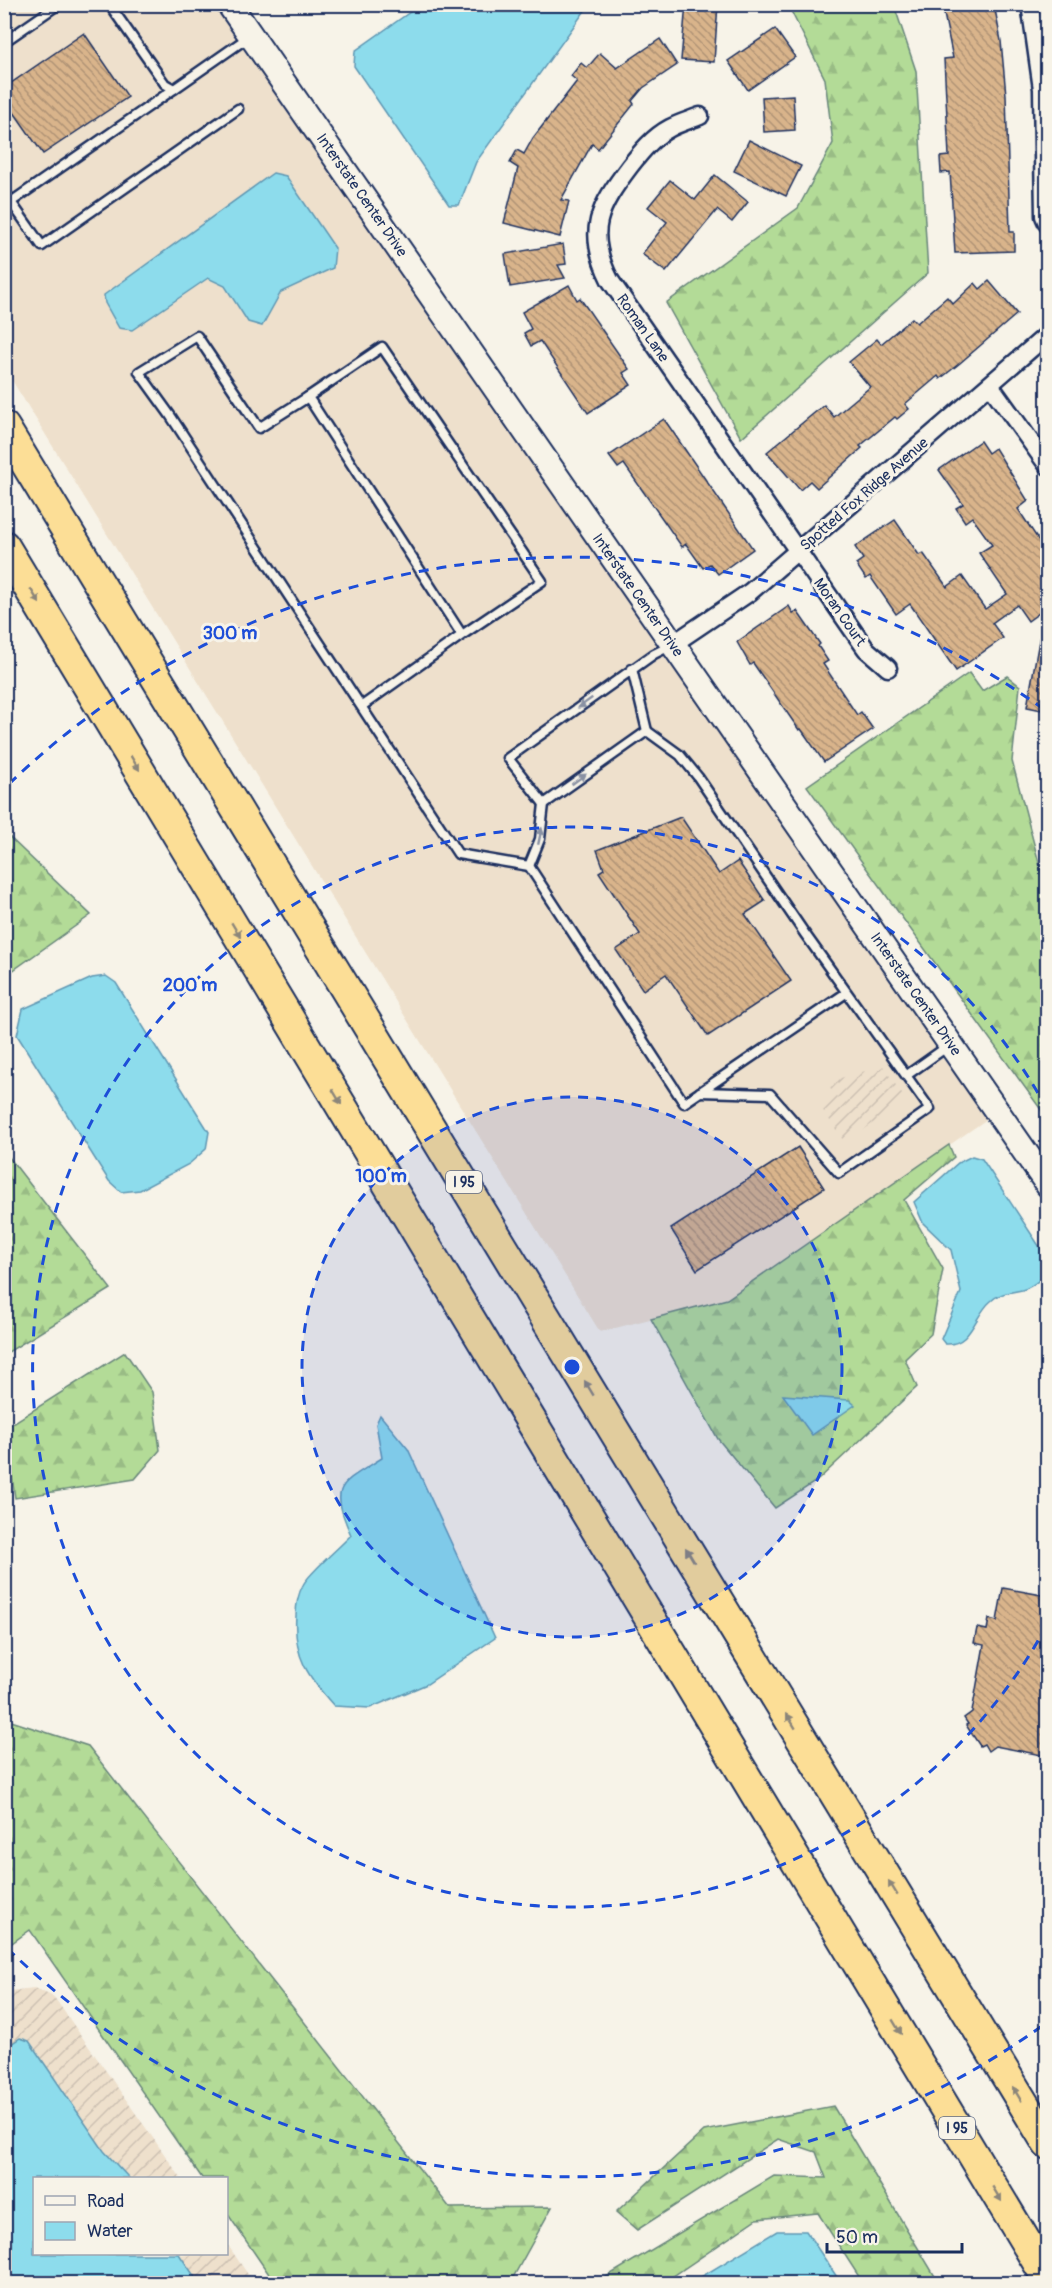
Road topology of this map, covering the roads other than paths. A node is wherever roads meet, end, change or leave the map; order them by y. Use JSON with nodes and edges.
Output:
{"nodes":[{"id":1,"x":59,"y":4,"type":"edge"},
{"id":2,"x":109,"y":4,"type":"edge"},
{"id":3,"x":230,"y":4,"type":"edge"},
{"id":4,"x":1030,"y":4,"type":"edge"},
{"id":5,"x":251,"y":35,"type":"junction"},
{"id":6,"x":4,"y":42,"type":"edge"},
{"id":7,"x":174,"y":89,"type":"junction"},
{"id":8,"x":238,"y":109,"type":"dead end"},
{"id":9,"x":700,"y":116,"type":"dead end"},
{"id":10,"x":4,"y":190,"type":"edge"},
{"id":11,"x":11,"y":202,"type":"junction"},
{"id":12,"x":1047,"y":225,"type":"edge"},
{"id":13,"x":1047,"y":334,"type":"edge"},
{"id":14,"x":990,"y":384,"type":"junction"},
{"id":15,"x":308,"y":397,"type":"junction"},
{"id":16,"x":4,"y":427,"type":"edge"},
{"id":17,"x":1047,"y":466,"type":"edge"},
{"id":18,"x":4,"y":546,"type":"edge"},
{"id":19,"x":798,"y":552,"type":"junction"},
{"id":20,"x":462,"y":635,"type":"junction"},
{"id":21,"x":673,"y":644,"type":"junction"},
{"id":22,"x":888,"y":668,"type":"dead end"},
{"id":23,"x":633,"y":669,"type":"junction"},
{"id":24,"x":362,"y":706,"type":"junction"},
{"id":25,"x":647,"y":731,"type":"junction"},
{"id":26,"x":544,"y":804,"type":"junction"},
{"id":27,"x":529,"y":866,"type":"junction"},
{"id":28,"x":846,"y":993,"type":"junction"},
{"id":29,"x":950,"y":1044,"type":"junction"},
{"id":30,"x":907,"y":1075,"type":"junction"},
{"id":31,"x":700,"y":1092,"type":"junction"},
{"id":32,"x":1047,"y":1185,"type":"edge"},
{"id":33,"x":1047,"y":2144,"type":"edge"},
{"id":34,"x":1047,"y":2279,"type":"edge"}],
"edges":[{"from":1,"to":6,"type":"lane"},
{"from":2,"to":7,"type":"lane"},
{"from":3,"to":5,"type":"street","name":"Interstate Center Drive"},
{"from":4,"to":12,"type":"street"},
{"from":5,"to":7,"type":"lane"},
{"from":5,"to":21,"type":"street","name":"Interstate Center Drive"},
{"from":7,"to":11,"type":"lane"},
{"from":8,"to":11,"type":"lane"},
{"from":9,"to":19,"type":"street","name":"Roman Lane"},
{"from":10,"to":11,"type":"lane"},
{"from":13,"to":14,"type":"street","name":"Spotted Fox Ridge Avenue"},
{"from":14,"to":17,"type":"street"},
{"from":14,"to":19,"type":"street","name":"Spotted Fox Ridge Avenue"},
{"from":15,"to":20,"type":"lane"},
{"from":15,"to":20,"type":"lane"},
{"from":15,"to":24,"type":"lane"},
{"from":33,"to":16,"type":"highway","number":"I 95","one_way":true},
{"from":18,"to":34,"type":"highway","number":"I 95","one_way":true},
{"from":19,"to":21,"type":"street","name":"Spotted Fox Ridge Avenue"},
{"from":19,"to":22,"type":"street","name":"Moran Court"},
{"from":20,"to":24,"type":"lane"},
{"from":21,"to":23,"type":"lane"},
{"from":21,"to":29,"type":"street","name":"Interstate Center Drive"},
{"from":23,"to":25,"type":"lane"},
{"from":23,"to":26,"type":"lane","one_way":true},
{"from":24,"to":27,"type":"lane"},
{"from":26,"to":25,"type":"lane","one_way":true},
{"from":25,"to":28,"type":"lane"},
{"from":27,"to":26,"type":"lane","one_way":true},
{"from":27,"to":31,"type":"lane"},
{"from":28,"to":30,"type":"lane"},
{"from":28,"to":31,"type":"lane"},
{"from":29,"to":30,"type":"lane"},
{"from":29,"to":32,"type":"street","name":"Interstate Center Drive"},
{"from":30,"to":31,"type":"lane"}]}
